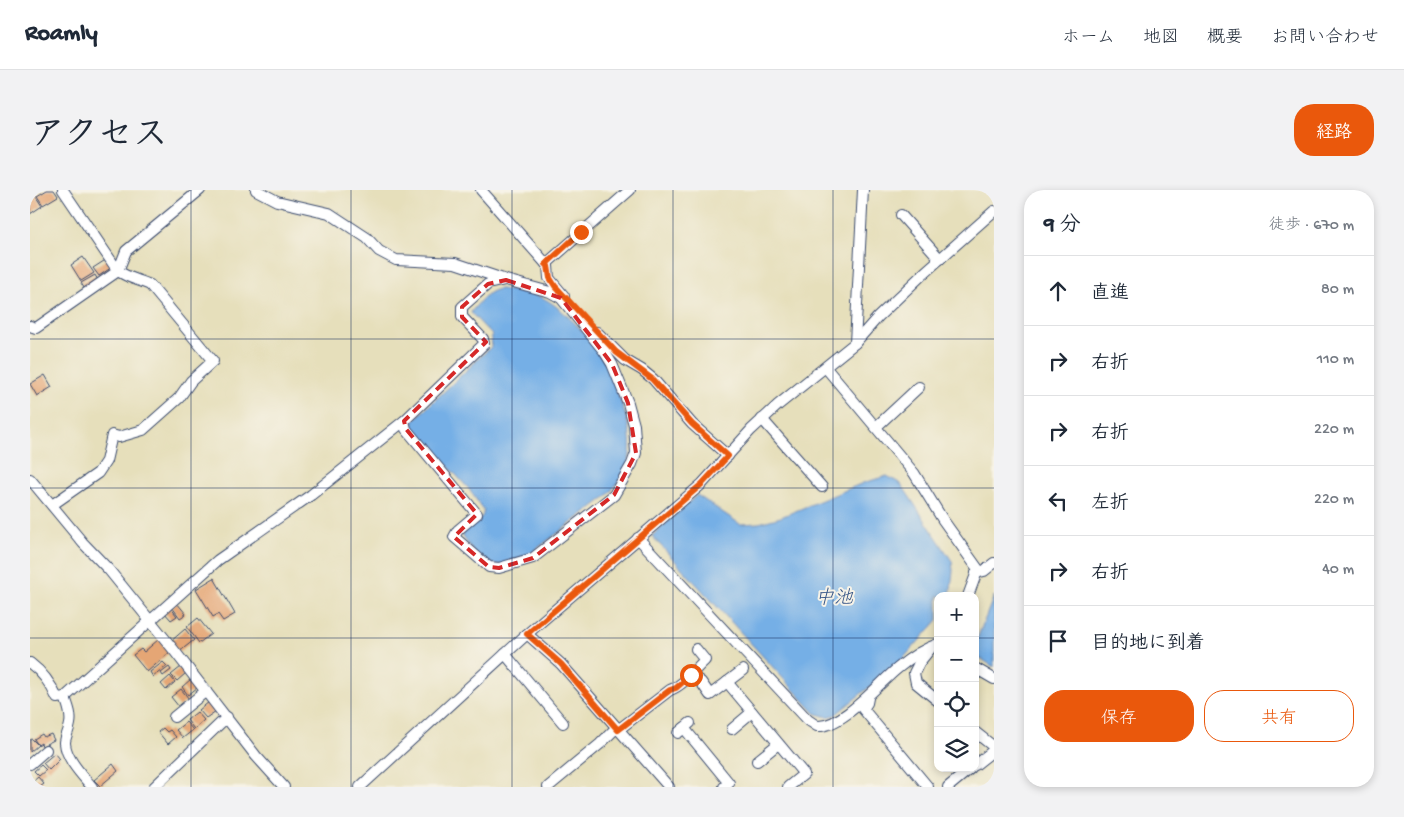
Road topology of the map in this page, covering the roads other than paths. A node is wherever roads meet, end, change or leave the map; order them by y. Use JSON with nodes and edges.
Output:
{"nodes":[{"id":1,"x":63,"y":190,"type":"edge"},
{"id":2,"x":200,"y":190,"type":"edge"},
{"id":3,"x":256,"y":190,"type":"edge"},
{"id":4,"x":480,"y":190,"type":"edge"},
{"id":5,"x":630,"y":190,"type":"edge"},
{"id":6,"x":863,"y":190,"type":"edge"},
{"id":7,"x":994,"y":211,"type":"edge"},
{"id":8,"x":901,"y":215,"type":"dead end"},
{"id":9,"x":940,"y":259,"type":"junction"},
{"id":10,"x":546,"y":264,"type":"junction"},
{"id":11,"x":118,"y":271,"type":"junction"},
{"id":12,"x":506,"y":280,"type":"junction"},
{"id":13,"x":30,"y":326,"type":"edge"},
{"id":14,"x":854,"y":344,"type":"junction"},
{"id":15,"x":826,"y":368,"type":"junction"},
{"id":16,"x":919,"y":388,"type":"dead end"},
{"id":17,"x":762,"y":419,"type":"junction"},
{"id":18,"x":404,"y":421,"type":"junction"},
{"id":19,"x":876,"y":427,"type":"junction"},
{"id":20,"x":728,"y":456,"type":"junction"},
{"id":21,"x":30,"y":479,"type":"edge"},
{"id":22,"x":822,"y":487,"type":"dead end"},
{"id":23,"x":52,"y":505,"type":"junction"},
{"id":24,"x":638,"y":538,"type":"junction"},
{"id":25,"x":994,"y":563,"type":"edge"},
{"id":26,"x":976,"y":573,"type":"junction"},
{"id":27,"x":969,"y":592,"type":"edge"},
{"id":28,"x":150,"y":621,"type":"junction"},
{"id":29,"x":527,"y":634,"type":"junction"},
{"id":30,"x":934,"y":646,"type":"edge"},
{"id":31,"x":934,"y":647,"type":"edge"},
{"id":32,"x":696,"y":649,"type":"dead end"},
{"id":33,"x":505,"y":654,"type":"junction"},
{"id":34,"x":30,"y":663,"type":"edge"},
{"id":35,"x":743,"y":670,"type":"dead end"},
{"id":36,"x":979,"y":671,"type":"edge"},
{"id":37,"x":691,"y":675,"type":"junction"},
{"id":38,"x":994,"y":680,"type":"edge"},
{"id":39,"x":727,"y":682,"type":"junction"},
{"id":40,"x":206,"y":691,"type":"junction"},
{"id":41,"x":868,"y":695,"type":"junction"},
{"id":42,"x":65,"y":697,"type":"junction"},
{"id":43,"x":934,"y":698,"type":"edge"},
{"id":44,"x":863,"y":709,"type":"junction"},
{"id":45,"x":752,"y":712,"type":"junction"},
{"id":46,"x":174,"y":717,"type":"dead end"},
{"id":47,"x":227,"y":717,"type":"junction"},
{"id":48,"x":842,"y":718,"type":"junction"},
{"id":49,"x":562,"y":722,"type":"dead end"},
{"id":50,"x":684,"y":728,"type":"dead end"},
{"id":51,"x":617,"y":729,"type":"junction"},
{"id":52,"x":732,"y":730,"type":"dead end"},
{"id":53,"x":979,"y":736,"type":"edge"},
{"id":54,"x":778,"y":744,"type":"junction"},
{"id":55,"x":994,"y":749,"type":"edge"},
{"id":56,"x":46,"y":750,"type":"dead end"},
{"id":57,"x":757,"y":761,"type":"dead end"},
{"id":58,"x":979,"y":762,"type":"edge"},
{"id":59,"x":30,"y":764,"type":"edge"},
{"id":60,"x":967,"y":772,"type":"edge"},
{"id":61,"x":92,"y":787,"type":"edge"},
{"id":62,"x":154,"y":787,"type":"edge"},
{"id":63,"x":284,"y":787,"type":"edge"},
{"id":64,"x":360,"y":787,"type":"edge"},
{"id":65,"x":548,"y":787,"type":"edge"},
{"id":66,"x":669,"y":787,"type":"edge"},
{"id":67,"x":724,"y":787,"type":"edge"},
{"id":68,"x":788,"y":787,"type":"edge"},
{"id":69,"x":928,"y":787,"type":"edge"},
{"id":70,"x":948,"y":787,"type":"edge"}],
"edges":[{"from":1,"to":11,"type":"street"},
{"from":2,"to":11,"type":"street"},
{"from":3,"to":12,"type":"street"},
{"from":4,"to":10,"type":"street"},
{"from":5,"to":10,"type":"street"},
{"from":6,"to":14,"type":"street"},
{"from":7,"to":9,"type":"street"},
{"from":8,"to":9,"type":"street"},
{"from":9,"to":14,"type":"street"},
{"from":10,"to":20,"type":"street"},
{"from":11,"to":13,"type":"street"},
{"from":11,"to":23,"type":"street"},
{"from":12,"to":18,"type":"street"},
{"from":12,"to":18,"type":"street"},
{"from":14,"to":15,"type":"street"},
{"from":15,"to":17,"type":"street"},
{"from":15,"to":19,"type":"street"},
{"from":16,"to":19,"type":"street"},
{"from":17,"to":20,"type":"street"},
{"from":17,"to":22,"type":"street"},
{"from":18,"to":28,"type":"street"},
{"from":19,"to":26,"type":"street"},
{"from":20,"to":24,"type":"street"},
{"from":21,"to":23,"type":"street"},
{"from":23,"to":28,"type":"street"},
{"from":24,"to":29,"type":"street"},
{"from":24,"to":48,"type":"street"},
{"from":25,"to":26,"type":"street"},
{"from":26,"to":27,"type":"street"},
{"from":28,"to":40,"type":"street"},
{"from":28,"to":42,"type":"street"},
{"from":29,"to":33,"type":"street"},
{"from":29,"to":51,"type":"street"},
{"from":30,"to":41,"type":"street"},
{"from":31,"to":43,"type":"street"},
{"from":32,"to":37,"type":"street"},
{"from":33,"to":49,"type":"street"},
{"from":33,"to":64,"type":"street"},
{"from":34,"to":42,"type":"street"},
{"from":35,"to":39,"type":"street"},
{"from":36,"to":38,"type":"street"},
{"from":37,"to":39,"type":"street"},
{"from":37,"to":51,"type":"street"},
{"from":39,"to":45,"type":"street"},
{"from":40,"to":46,"type":"street"},
{"from":40,"to":47,"type":"street"},
{"from":41,"to":44,"type":"street"},
{"from":41,"to":48,"type":"street"},
{"from":42,"to":61,"type":"street"},
{"from":44,"to":48,"type":"street"},
{"from":44,"to":69,"type":"street"},
{"from":45,"to":52,"type":"street"},
{"from":45,"to":54,"type":"street"},
{"from":47,"to":62,"type":"street"},
{"from":47,"to":63,"type":"street"},
{"from":50,"to":67,"type":"street"},
{"from":51,"to":65,"type":"street"},
{"from":51,"to":66,"type":"street"},
{"from":53,"to":55,"type":"street"},
{"from":54,"to":57,"type":"street"},
{"from":54,"to":68,"type":"street"},
{"from":55,"to":58,"type":"street"},
{"from":56,"to":59,"type":"street"},
{"from":60,"to":70,"type":"street"}]}
